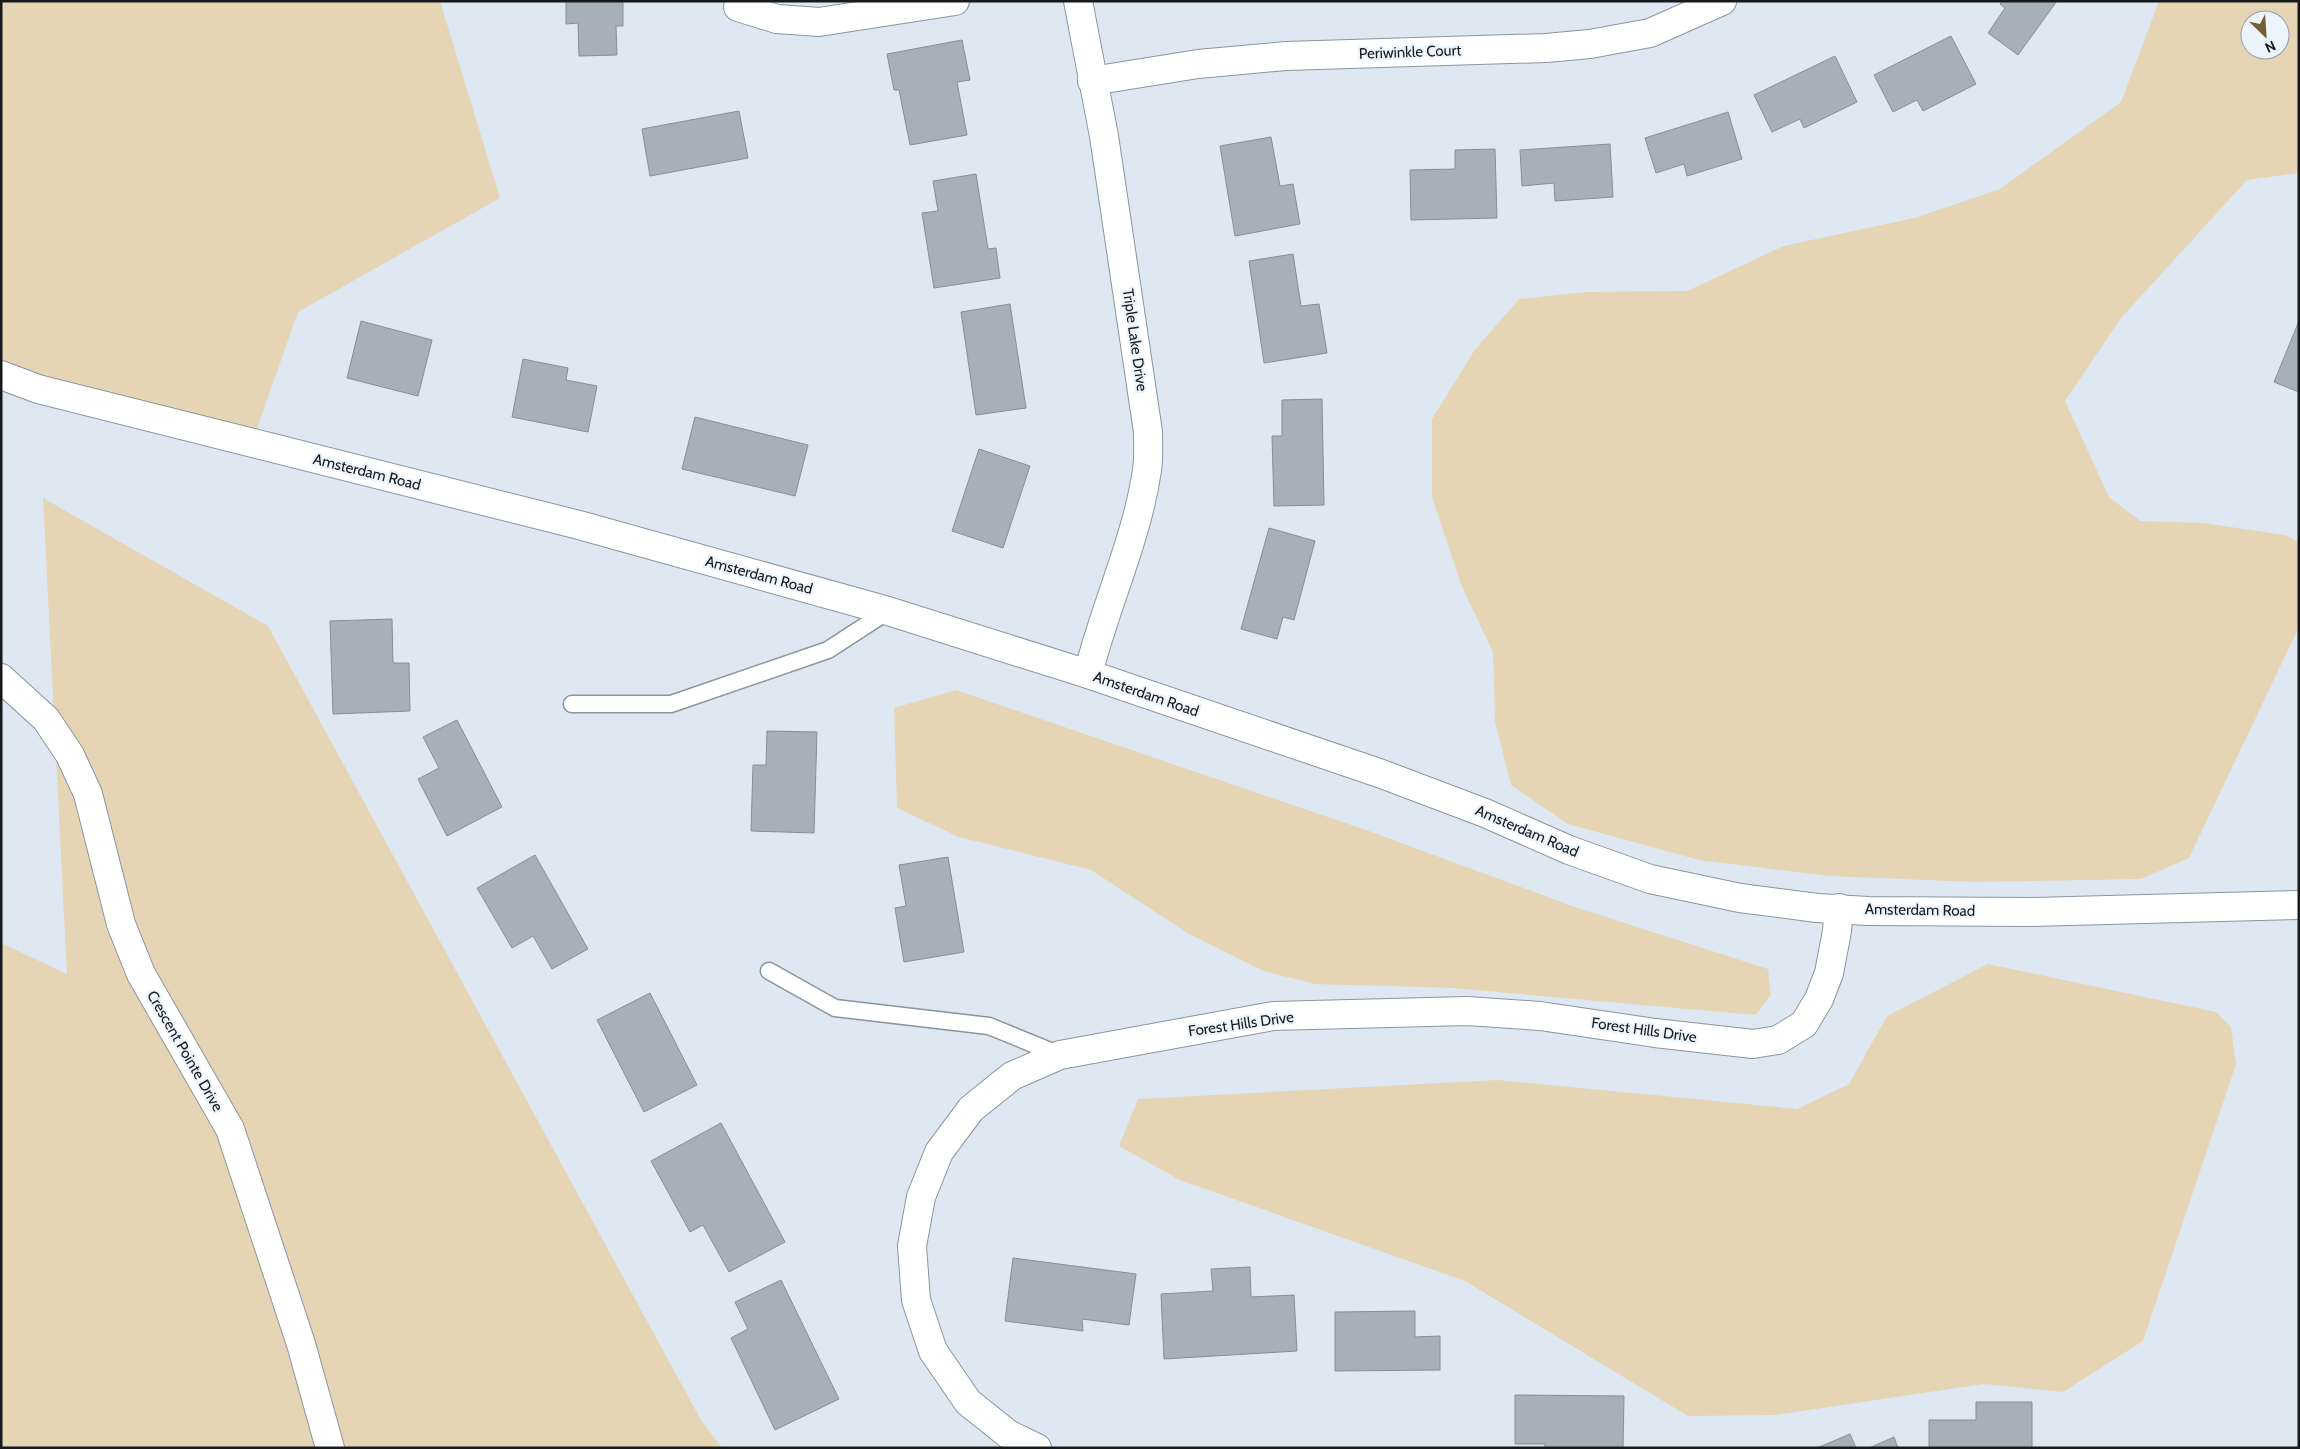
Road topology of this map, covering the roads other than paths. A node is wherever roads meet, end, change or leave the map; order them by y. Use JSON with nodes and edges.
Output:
{"nodes":[{"id":1,"x":955,"y":1,"type":"edge"},
{"id":2,"x":1078,"y":1,"type":"edge"},
{"id":3,"x":1722,"y":1,"type":"edge"},
{"id":4,"x":738,"y":6,"type":"dead end"},
{"id":5,"x":1092,"y":81,"type":"junction"},
{"id":6,"x":1,"y":375,"type":"edge"},
{"id":7,"x":888,"y":611,"type":"junction"},
{"id":8,"x":1088,"y":674,"type":"junction"},
{"id":9,"x":1,"y":678,"type":"edge"},
{"id":10,"x":572,"y":704,"type":"dead end"},
{"id":11,"x":2299,"y":905,"type":"edge"},
{"id":12,"x":1839,"y":908,"type":"junction"},
{"id":13,"x":769,"y":971,"type":"dead end"},
{"id":14,"x":1060,"y":1054,"type":"junction"},
{"id":15,"x":330,"y":1448,"type":"edge"},
{"id":16,"x":1037,"y":1448,"type":"edge"}],
"edges":[{"from":1,"to":4,"type":"street"},
{"from":2,"to":5,"type":"street","name":"Triple Lake Drive"},
{"from":3,"to":5,"type":"street","name":"Periwinkle Court"},
{"from":5,"to":8,"type":"street","name":"Triple Lake Drive"},
{"from":6,"to":7,"type":"street","name":"Amsterdam Road"},
{"from":7,"to":8,"type":"street","name":"Amsterdam Road"},
{"from":7,"to":10,"type":"lane"},
{"from":8,"to":12,"type":"street","name":"Amsterdam Road"},
{"from":9,"to":15,"type":"street","name":"Crescent Pointe Drive"},
{"from":11,"to":12,"type":"street","name":"Amsterdam Road"},
{"from":12,"to":14,"type":"street","name":"Forest Hills Drive"},
{"from":13,"to":14,"type":"lane"},
{"from":14,"to":16,"type":"street","name":"Forest Hills Drive"}]}
